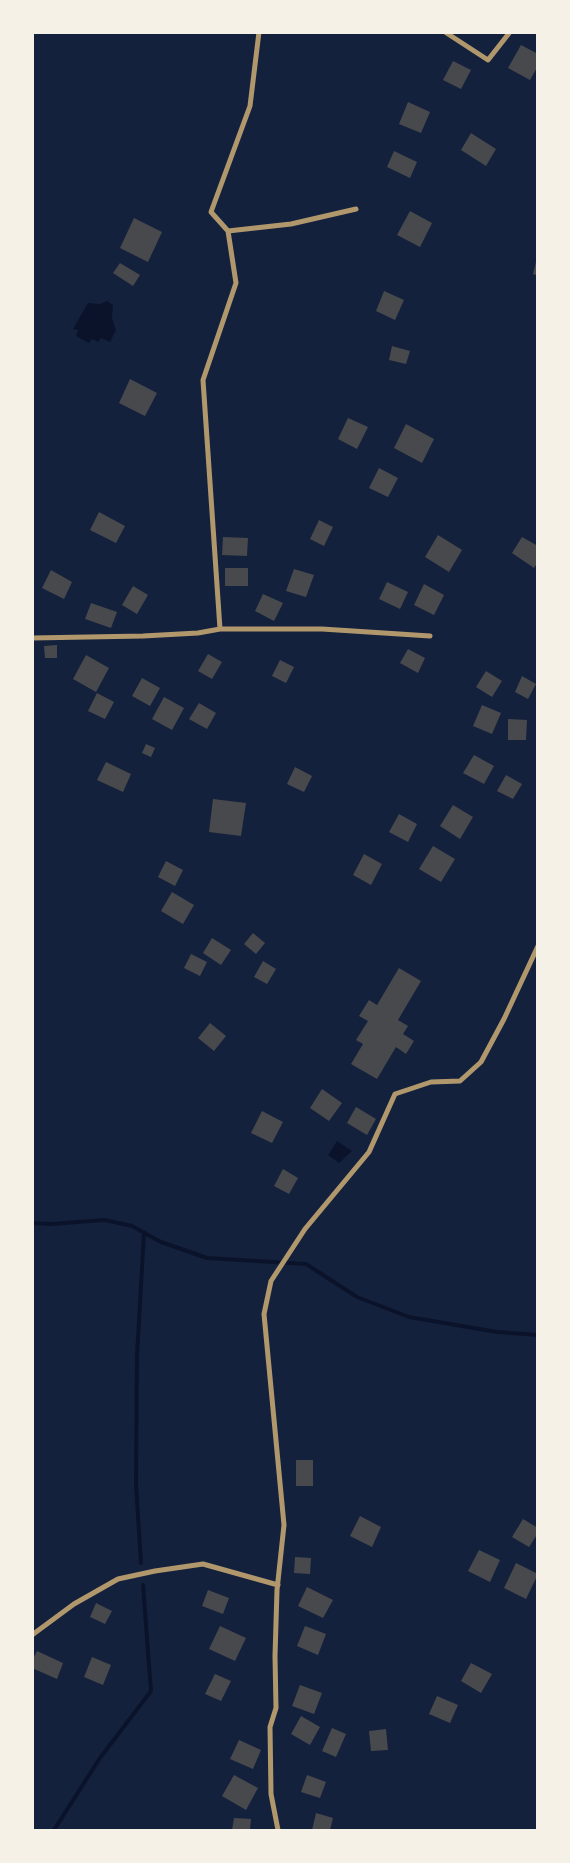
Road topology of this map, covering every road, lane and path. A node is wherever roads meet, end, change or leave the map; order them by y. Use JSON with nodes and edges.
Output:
{"nodes":[{"id":1,"x":259,"y":32,"type":"edge"},
{"id":2,"x":445,"y":32,"type":"edge"},
{"id":3,"x":510,"y":32,"type":"edge"},
{"id":4,"x":356,"y":209,"type":"dead end"},
{"id":5,"x":228,"y":232,"type":"junction"},
{"id":6,"x":220,"y":629,"type":"junction"},
{"id":7,"x":430,"y":636,"type":"dead end"},
{"id":8,"x":32,"y":638,"type":"edge"},
{"id":9,"x":538,"y":946,"type":"edge"},
{"id":10,"x":278,"y":1585,"type":"junction"},
{"id":11,"x":32,"y":1635,"type":"edge"},
{"id":12,"x":278,"y":1830,"type":"edge"}],
"edges":[{"from":1,"to":5,"type":"street"},
{"from":2,"to":3,"type":"street"},
{"from":4,"to":5,"type":"street"},
{"from":5,"to":6,"type":"street"},
{"from":6,"to":7,"type":"street"},
{"from":6,"to":8,"type":"street"},
{"from":9,"to":10,"type":"street"},
{"from":10,"to":11,"type":"street"},
{"from":10,"to":12,"type":"street"}]}
